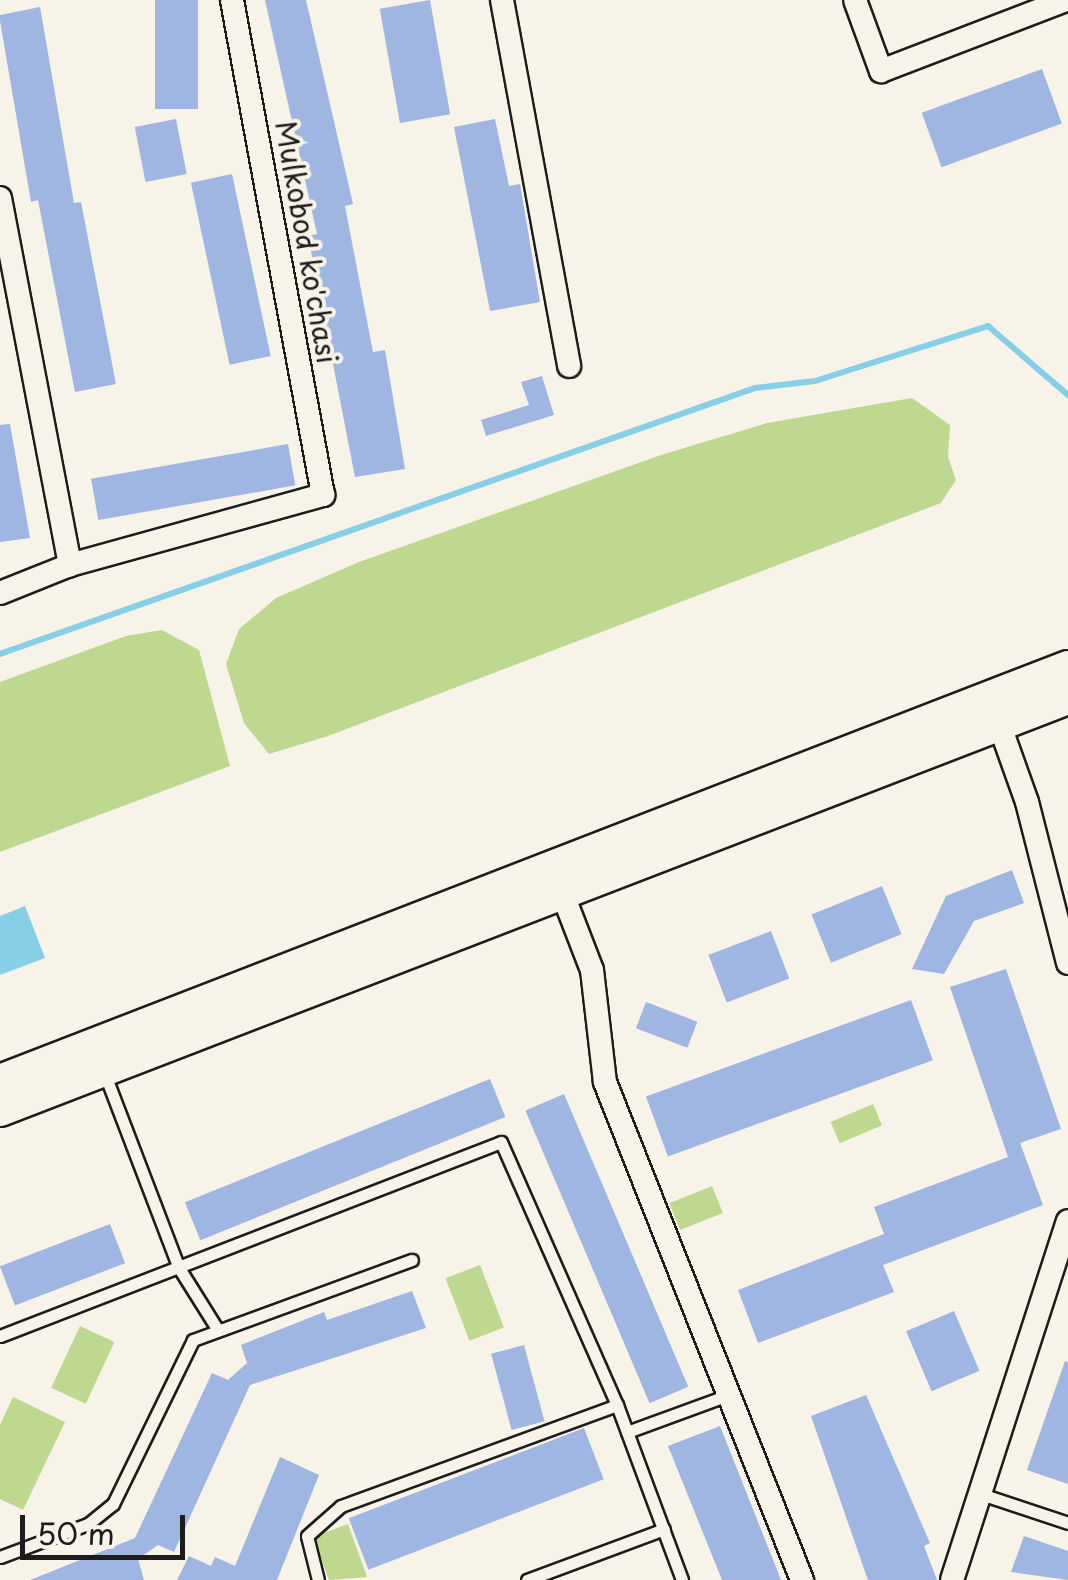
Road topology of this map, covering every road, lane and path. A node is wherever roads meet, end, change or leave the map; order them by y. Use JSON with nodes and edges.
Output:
{"nodes":[{"id":1,"x":232,"y":0,"type":"edge"},
{"id":2,"x":502,"y":0,"type":"edge"},
{"id":3,"x":855,"y":0,"type":"edge"},
{"id":4,"x":1066,"y":0,"type":"edge"},
{"id":5,"x":0,"y":198,"type":"edge"},
{"id":6,"x":569,"y":366,"type":"dead end"},
{"id":7,"x":70,"y":566,"type":"junction"},
{"id":8,"x":0,"y":593,"type":"edge"},
{"id":9,"x":1068,"y":667,"type":"edge"},
{"id":10,"x":1068,"y":698,"type":"edge"},
{"id":11,"x":995,"y":711,"type":"junction"},
{"id":12,"x":558,"y":881,"type":"junction"},
{"id":13,"x":1066,"y":948,"type":"edge"},
{"id":14,"x":99,"y":1057,"type":"junction"},
{"id":15,"x":0,"y":1081,"type":"edge"},
{"id":16,"x":0,"y":1110,"type":"edge"},
{"id":17,"x":1068,"y":1221,"type":"edge"},
{"id":18,"x":412,"y":1260,"type":"dead end"},
{"id":19,"x":180,"y":1268,"type":"junction"},
{"id":20,"x":216,"y":1326,"type":"junction"},
{"id":21,"x":0,"y":1336,"type":"edge"},
{"id":22,"x":728,"y":1395,"type":"junction"},
{"id":23,"x":617,"y":1405,"type":"junction"},
{"id":24,"x":628,"y":1432,"type":"junction"},
{"id":25,"x":981,"y":1494,"type":"junction"},
{"id":26,"x":1068,"y":1523,"type":"edge"},
{"id":27,"x":664,"y":1529,"type":"junction"},
{"id":28,"x":0,"y":1557,"type":"edge"},
{"id":29,"x":318,"y":1580,"type":"edge"},
{"id":30,"x":527,"y":1580,"type":"edge"},
{"id":31,"x":682,"y":1580,"type":"edge"},
{"id":32,"x":802,"y":1580,"type":"edge"},
{"id":33,"x":952,"y":1580,"type":"edge"}],
"edges":[{"from":1,"to":7,"type":"street","name":"Mulkobod ko'chasi"},
{"from":2,"to":6,"type":"street"},
{"from":3,"to":4,"type":"street"},
{"from":5,"to":7,"type":"street"},
{"from":7,"to":8,"type":"street"},
{"from":9,"to":11,"type":"main road"},
{"from":10,"to":11,"type":"main road"},
{"from":11,"to":12,"type":"main road"},
{"from":11,"to":13,"type":"street"},
{"from":12,"to":14,"type":"main road"},
{"from":12,"to":22,"type":"street"},
{"from":14,"to":15,"type":"main road"},
{"from":14,"to":16,"type":"main road"},
{"from":14,"to":19,"type":"lane"},
{"from":17,"to":25,"type":"street"},
{"from":18,"to":20,"type":"lane"},
{"from":19,"to":20,"type":"lane"},
{"from":19,"to":21,"type":"lane"},
{"from":19,"to":23,"type":"lane"},
{"from":20,"to":28,"type":"lane"},
{"from":22,"to":24,"type":"lane"},
{"from":22,"to":32,"type":"street"},
{"from":23,"to":24,"type":"lane"},
{"from":23,"to":29,"type":"lane"},
{"from":24,"to":27,"type":"lane"},
{"from":25,"to":26,"type":"lane"},
{"from":25,"to":33,"type":"street"},
{"from":27,"to":30,"type":"lane"},
{"from":27,"to":31,"type":"lane"}]}
